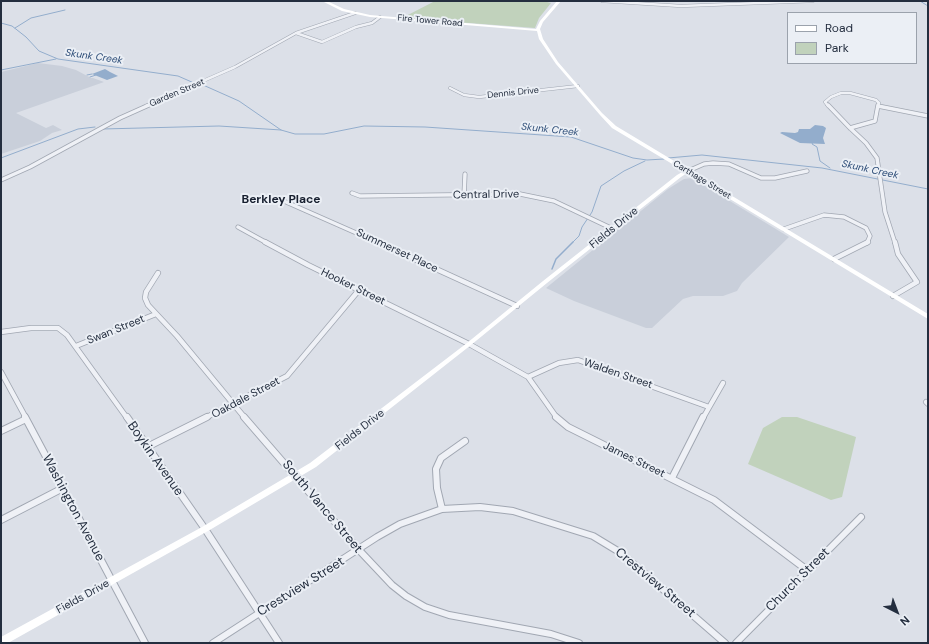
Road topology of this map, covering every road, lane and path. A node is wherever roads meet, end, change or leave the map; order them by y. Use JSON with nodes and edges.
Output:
{"nodes":[{"id":1,"x":324,"y":1,"type":"edge"},
{"id":2,"x":559,"y":1,"type":"edge"},
{"id":3,"x":602,"y":1,"type":"edge"},
{"id":4,"x":714,"y":1,"type":"edge"},
{"id":5,"x":718,"y":1,"type":"edge"},
{"id":6,"x":813,"y":1,"type":"edge"},
{"id":7,"x":717,"y":5,"type":"junction"},
{"id":8,"x":722,"y":5,"type":"junction"},
{"id":9,"x":355,"y":13,"type":"junction"},
{"id":10,"x":380,"y":17,"type":"junction"},
{"id":11,"x":538,"y":30,"type":"junction"},
{"id":12,"x":296,"y":33,"type":"junction"},
{"id":13,"x":578,"y":86,"type":"junction"},
{"id":14,"x":450,"y":88,"type":"dead end"},
{"id":15,"x":878,"y":106,"type":"junction"},
{"id":16,"x":928,"y":116,"type":"edge"},
{"id":17,"x":850,"y":128,"type":"junction"},
{"id":18,"x":688,"y":171,"type":"junction"},
{"id":19,"x":808,"y":171,"type":"dead end"},
{"id":20,"x":465,"y":174,"type":"dead end"},
{"id":21,"x":1,"y":180,"type":"edge"},
{"id":22,"x":352,"y":193,"type":"dead end"},
{"id":23,"x":464,"y":196,"type":"junction"},
{"id":24,"x":277,"y":198,"type":"dead end"},
{"id":25,"x":238,"y":227,"type":"dead end"},
{"id":26,"x":613,"y":229,"type":"junction"},
{"id":27,"x":784,"y":229,"type":"junction"},
{"id":28,"x":834,"y":259,"type":"junction"},
{"id":29,"x":158,"y":273,"type":"dead end"},
{"id":30,"x":359,"y":290,"type":"junction"},
{"id":31,"x":893,"y":296,"type":"junction"},
{"id":32,"x":517,"y":306,"type":"junction"},
{"id":33,"x":156,"y":314,"type":"junction"},
{"id":34,"x":928,"y":317,"type":"edge"},
{"id":35,"x":1,"y":332,"type":"edge"},
{"id":36,"x":469,"y":344,"type":"junction"},
{"id":37,"x":76,"y":346,"type":"junction"},
{"id":38,"x":1,"y":372,"type":"edge"},
{"id":39,"x":528,"y":377,"type":"junction"},
{"id":40,"x":723,"y":383,"type":"dead end"},
{"id":41,"x":234,"y":404,"type":"junction"},
{"id":42,"x":709,"y":407,"type":"junction"},
{"id":43,"x":26,"y":419,"type":"junction"},
{"id":44,"x":1,"y":431,"type":"edge"},
{"id":45,"x":465,"y":441,"type":"dead end"},
{"id":46,"x":148,"y":447,"type":"junction"},
{"id":47,"x":296,"y":475,"type":"junction"},
{"id":48,"x":672,"y":478,"type":"junction"},
{"id":49,"x":63,"y":488,"type":"junction"},
{"id":50,"x":442,"y":509,"type":"junction"},
{"id":51,"x":861,"y":517,"type":"dead end"},
{"id":52,"x":1,"y":520,"type":"edge"},
{"id":53,"x":205,"y":529,"type":"junction"},
{"id":54,"x":359,"y":550,"type":"junction"},
{"id":55,"x":807,"y":570,"type":"junction"},
{"id":56,"x":113,"y":580,"type":"junction"},
{"id":57,"x":259,"y":614,"type":"junction"},
{"id":58,"x":1,"y":642,"type":"edge"},
{"id":59,"x":145,"y":643,"type":"edge"},
{"id":60,"x":213,"y":643,"type":"edge"},
{"id":61,"x":279,"y":643,"type":"edge"},
{"id":62,"x":579,"y":643,"type":"edge"},
{"id":63,"x":726,"y":643,"type":"edge"},
{"id":64,"x":736,"y":643,"type":"edge"}],
"edges":[{"from":1,"to":9,"type":"street","name":"Fire Tower Road"},
{"from":2,"to":11,"type":"street"},
{"from":3,"to":7,"type":"street"},
{"from":4,"to":7,"type":"street"},
{"from":5,"to":8,"type":"street"},
{"from":6,"to":8,"type":"street"},
{"from":7,"to":8,"type":"street"},
{"from":9,"to":10,"type":"street","name":"Fire Tower Road"},
{"from":9,"to":12,"type":"street","name":"Garden Street"},
{"from":10,"to":11,"type":"street","name":"Fire Tower Road"},
{"from":10,"to":12,"type":"street"},
{"from":11,"to":13,"type":"street","name":"Carthage Street"},
{"from":12,"to":21,"type":"street","name":"Garden Street"},
{"from":13,"to":14,"type":"street","name":"Dennis Drive"},
{"from":13,"to":18,"type":"street","name":"Carthage Street"},
{"from":15,"to":16,"type":"street"},
{"from":15,"to":17,"type":"street"},
{"from":15,"to":17,"type":"street"},
{"from":17,"to":31,"type":"street"},
{"from":18,"to":19,"type":"street"},
{"from":18,"to":26,"type":"street","name":"Fields Drive"},
{"from":18,"to":27,"type":"street","name":"Carthage Street"},
{"from":20,"to":23,"type":"street"},
{"from":22,"to":23,"type":"street","name":"Central Drive"},
{"from":23,"to":26,"type":"street","name":"Central Drive"},
{"from":24,"to":32,"type":"street","name":"Summerset Place"},
{"from":25,"to":30,"type":"street","name":"Hooker Street"},
{"from":26,"to":32,"type":"street","name":"Fields Drive"},
{"from":27,"to":28,"type":"street","name":"Carthage Street"},
{"from":27,"to":28,"type":"street"},
{"from":28,"to":31,"type":"street","name":"Carthage Street"},
{"from":29,"to":33,"type":"street","name":"South Vance Street"},
{"from":30,"to":36,"type":"street","name":"Hooker Street"},
{"from":30,"to":41,"type":"street","name":"Oakdale Street"},
{"from":31,"to":34,"type":"street","name":"Carthage Street"},
{"from":32,"to":36,"type":"street","name":"Fields Drive"},
{"from":33,"to":37,"type":"street","name":"Swan Street"},
{"from":33,"to":41,"type":"street","name":"South Vance Street"},
{"from":35,"to":37,"type":"street","name":"Boykin Avenue"},
{"from":36,"to":39,"type":"street","name":"James Street"},
{"from":36,"to":47,"type":"street","name":"Fields Drive"},
{"from":37,"to":46,"type":"street","name":"Boykin Avenue"},
{"from":38,"to":43,"type":"street","name":"Washington Avenue"},
{"from":39,"to":42,"type":"street","name":"Walden Street"},
{"from":39,"to":48,"type":"street","name":"James Street"},
{"from":40,"to":42,"type":"street"},
{"from":41,"to":46,"type":"street","name":"Oakdale Street"},
{"from":41,"to":47,"type":"street","name":"South Vance Street"},
{"from":42,"to":48,"type":"street"},
{"from":43,"to":44,"type":"street"},
{"from":43,"to":49,"type":"street","name":"Washington Avenue"},
{"from":45,"to":50,"type":"street"},
{"from":46,"to":53,"type":"street","name":"Boykin Avenue"},
{"from":47,"to":53,"type":"street","name":"Fields Drive"},
{"from":47,"to":54,"type":"street","name":"South Vance Street"},
{"from":48,"to":55,"type":"street","name":"James Street"},
{"from":49,"to":52,"type":"street"},
{"from":49,"to":56,"type":"street","name":"Washington Avenue"},
{"from":50,"to":54,"type":"street","name":"Crestview Street"},
{"from":50,"to":63,"type":"street","name":"Crestview Street"},
{"from":51,"to":55,"type":"street","name":"Church Street"},
{"from":53,"to":56,"type":"street","name":"Fields Drive"},
{"from":53,"to":57,"type":"street","name":"Boykin Avenue"},
{"from":54,"to":57,"type":"street","name":"Crestview Street"},
{"from":54,"to":62,"type":"street","name":"South Vance Street"},
{"from":55,"to":64,"type":"street","name":"Church Street"},
{"from":56,"to":58,"type":"street","name":"Fields Drive"},
{"from":56,"to":59,"type":"street","name":"Washington Avenue"},
{"from":57,"to":60,"type":"street","name":"Crestview Street"},
{"from":57,"to":61,"type":"street","name":"Boykin Avenue"}]}
